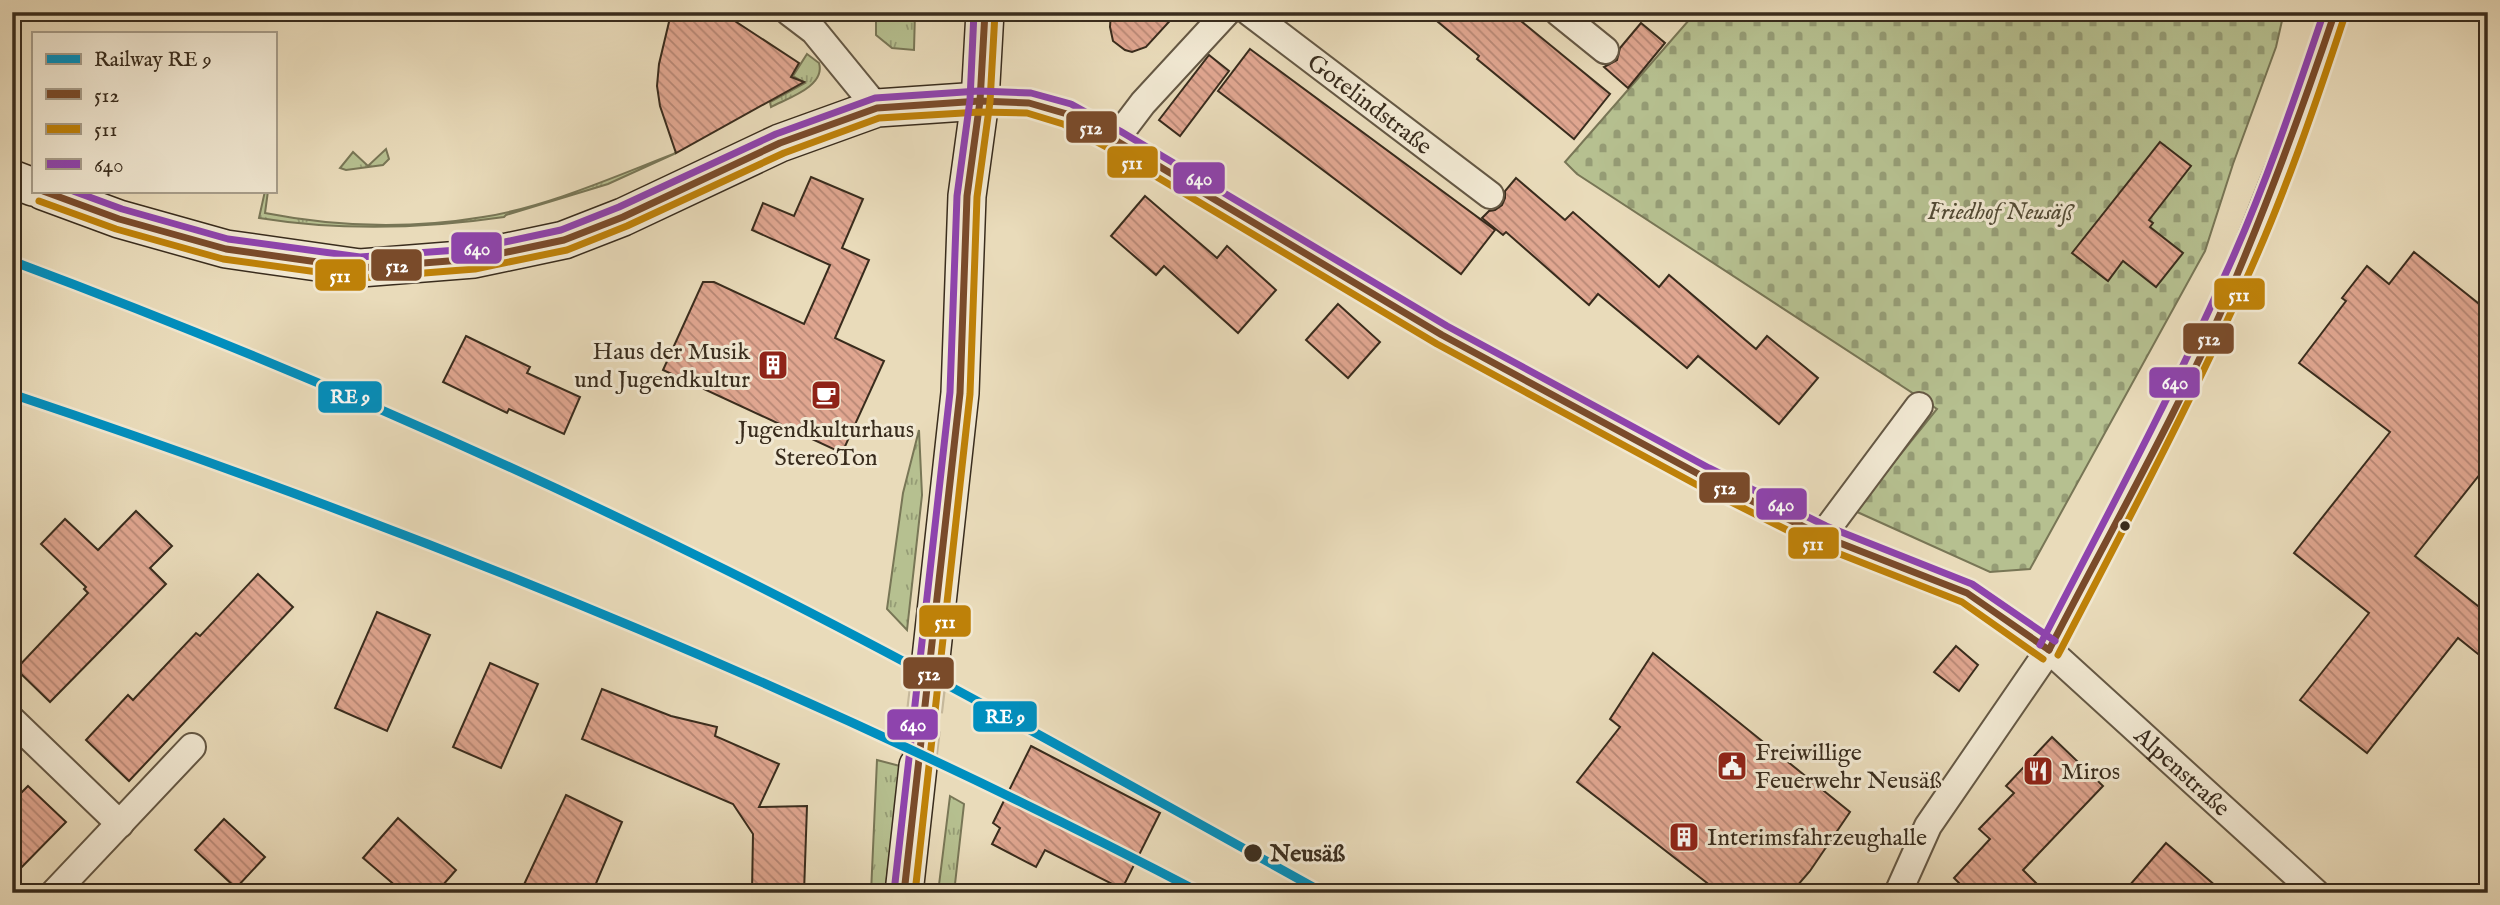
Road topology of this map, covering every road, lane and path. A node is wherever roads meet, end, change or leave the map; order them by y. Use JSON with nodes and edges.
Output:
{"nodes":[{"id":1,"x":789,"y":12,"type":"edge"},
{"id":2,"x":985,"y":12,"type":"edge"},
{"id":3,"x":1227,"y":12,"type":"edge"},
{"id":4,"x":1249,"y":12,"type":"edge"},
{"id":5,"x":1558,"y":12,"type":"edge"},
{"id":6,"x":2335,"y":12,"type":"edge"},
{"id":7,"x":1605,"y":50,"type":"dead end"},
{"id":8,"x":980,"y":101,"type":"junction"},
{"id":9,"x":877,"y":108,"type":"junction"},
{"id":10,"x":1115,"y":140,"type":"junction"},
{"id":11,"x":12,"y":179,"type":"edge"},
{"id":12,"x":32,"y":187,"type":"edge"},
{"id":13,"x":46,"y":192,"type":"edge"},
{"id":14,"x":1490,"y":195,"type":"dead end"},
{"id":15,"x":1919,"y":406,"type":"dead end"},
{"id":16,"x":1822,"y":536,"type":"junction"},
{"id":17,"x":2049,"y":650,"type":"junction"},
{"id":18,"x":931,"y":658,"type":"tunnel mouth"},
{"id":19,"x":12,"y":720,"type":"edge"},
{"id":20,"x":192,"y":747,"type":"dead end"},
{"id":21,"x":918,"y":766,"type":"tunnel mouth"},
{"id":22,"x":120,"y":824,"type":"junction"},
{"id":23,"x":54,"y":893,"type":"edge"},
{"id":24,"x":904,"y":893,"type":"edge"},
{"id":25,"x":1898,"y":893,"type":"edge"},
{"id":26,"x":2316,"y":893,"type":"edge"}],
"edges":[{"from":1,"to":9,"type":"street"},
{"from":2,"to":8,"type":"street"},
{"from":3,"to":10,"type":"street"},
{"from":4,"to":14,"type":"street","name":"Gotelindstraße"},
{"from":5,"to":7,"type":"street"},
{"from":6,"to":17,"type":"street"},
{"from":8,"to":9,"type":"street"},
{"from":8,"to":10,"type":"street","name":"Alpenstraße"},
{"from":8,"to":18,"type":"street"},
{"from":9,"to":13,"type":"street"},
{"from":10,"to":16,"type":"street","name":"Alpenstraße"},
{"from":11,"to":12,"type":"street"},
{"from":15,"to":16,"type":"street"},
{"from":16,"to":17,"type":"street","name":"Alpenstraße"},
{"from":17,"to":25,"type":"street"},
{"from":17,"to":26,"type":"street","name":"Alpenstraße"},
{"from":19,"to":22,"type":"street"},
{"from":20,"to":22,"type":"street"},
{"from":21,"to":24,"type":"street"},
{"from":22,"to":23,"type":"street"}]}
